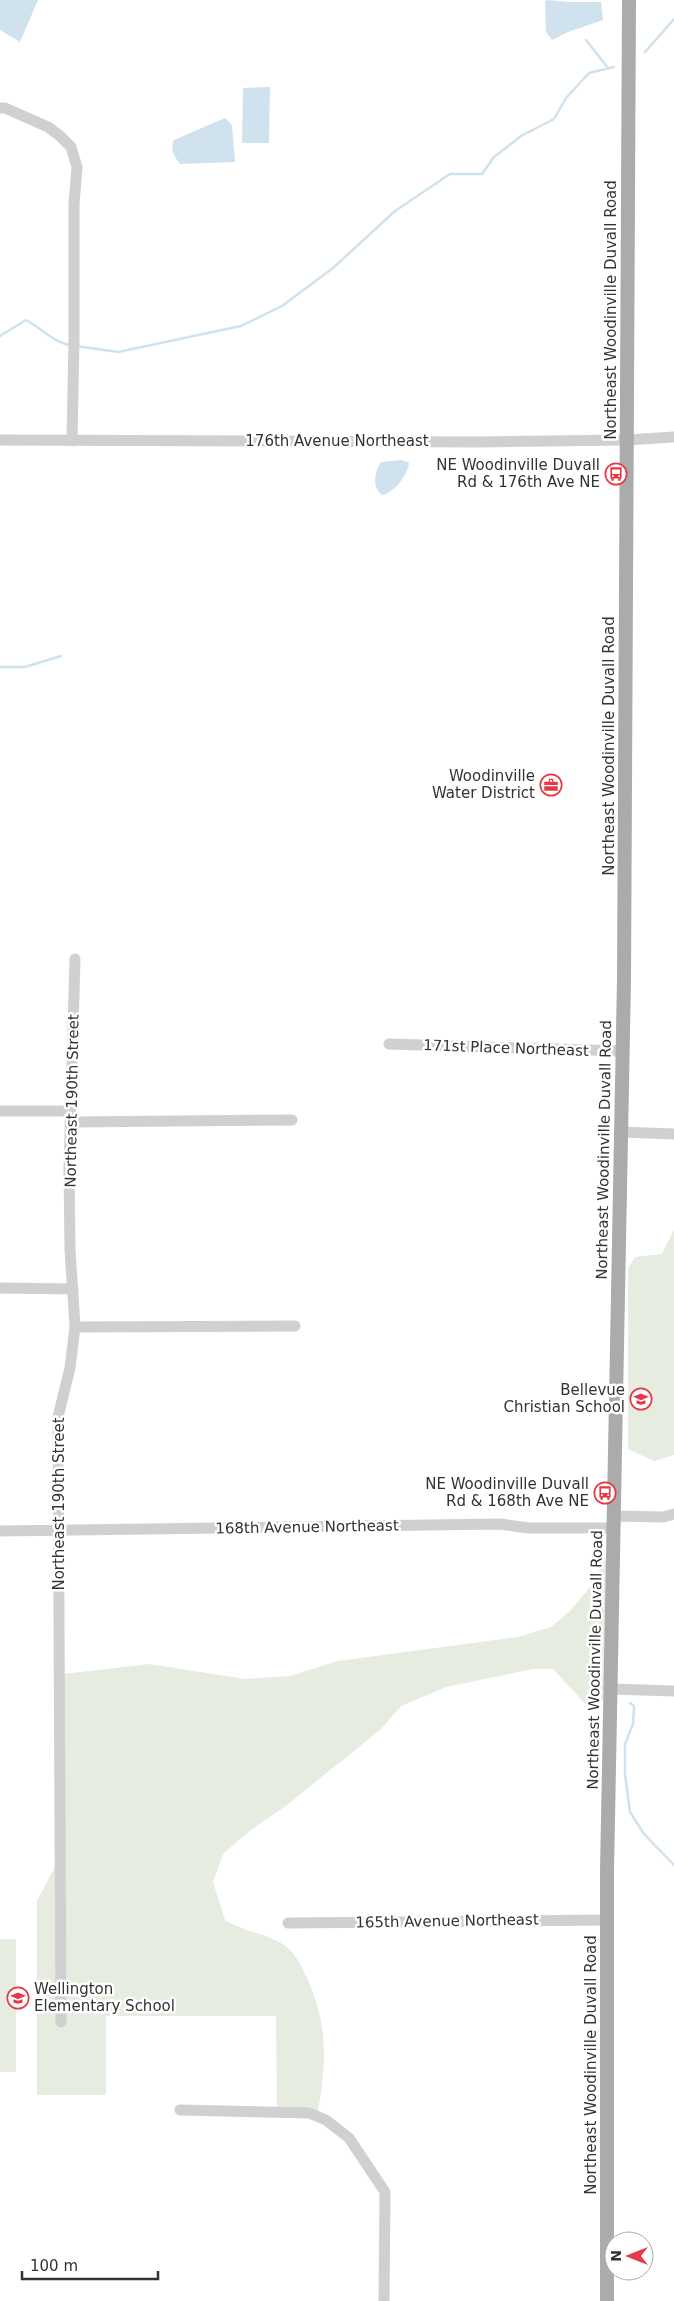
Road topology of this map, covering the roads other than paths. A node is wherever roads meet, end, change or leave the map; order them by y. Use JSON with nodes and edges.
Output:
{"nodes":[{"id":1,"x":628,"y":0,"type":"edge"},
{"id":2,"x":2,"y":106,"type":"edge"},
{"id":3,"x":674,"y":437,"type":"edge"},
{"id":4,"x":0,"y":440,"type":"edge"},
{"id":5,"x":626,"y":440,"type":"junction"},
{"id":6,"x":72,"y":441,"type":"junction"},
{"id":7,"x":75,"y":959,"type":"dead end"},
{"id":8,"x":389,"y":1044,"type":"dead end"},
{"id":9,"x":622,"y":1051,"type":"junction"},
{"id":10,"x":0,"y":1111,"type":"edge"},
{"id":11,"x":70,"y":1116,"type":"junction"},
{"id":12,"x":292,"y":1120,"type":"dead end"},
{"id":13,"x":620,"y":1132,"type":"junction"},
{"id":14,"x":674,"y":1134,"type":"edge"},
{"id":15,"x":0,"y":1288,"type":"edge"},
{"id":16,"x":73,"y":1289,"type":"junction"},
{"id":17,"x":296,"y":1326,"type":"dead end"},
{"id":18,"x":75,"y":1327,"type":"junction"},
{"id":19,"x":674,"y":1514,"type":"edge"},
{"id":20,"x":614,"y":1522,"type":"junction"},
{"id":21,"x":59,"y":1530,"type":"junction"},
{"id":22,"x":0,"y":1531,"type":"edge"},
{"id":23,"x":611,"y":1689,"type":"junction"},
{"id":24,"x":674,"y":1691,"type":"edge"},
{"id":25,"x":607,"y":1920,"type":"junction"},
{"id":26,"x":288,"y":1923,"type":"dead end"},
{"id":27,"x":61,"y":2022,"type":"dead end"},
{"id":28,"x":180,"y":2110,"type":"dead end"},
{"id":29,"x":384,"y":2301,"type":"edge"},
{"id":30,"x":607,"y":2301,"type":"edge"}],
"edges":[{"from":1,"to":5,"type":"main road","name":"Northeast Woodinville Duvall Road"},
{"from":2,"to":6,"type":"street"},
{"from":3,"to":5,"type":"street","name":"176th Avenue Northeast"},
{"from":4,"to":6,"type":"street","name":"176th Avenue Northeast"},
{"from":5,"to":6,"type":"street","name":"176th Avenue Northeast"},
{"from":5,"to":9,"type":"main road","name":"Northeast Woodinville Duvall Road"},
{"from":7,"to":11,"type":"street","name":"Northeast 190th Street"},
{"from":8,"to":9,"type":"street","name":"171st Place Northeast"},
{"from":9,"to":13,"type":"main road","name":"Northeast Woodinville Duvall Road"},
{"from":10,"to":11,"type":"street"},
{"from":11,"to":12,"type":"street"},
{"from":11,"to":16,"type":"street","name":"Northeast 190th Street"},
{"from":13,"to":14,"type":"street"},
{"from":13,"to":20,"type":"main road","name":"Northeast Woodinville Duvall Road"},
{"from":15,"to":16,"type":"street"},
{"from":16,"to":18,"type":"street","name":"Northeast 190th Street"},
{"from":17,"to":18,"type":"street"},
{"from":18,"to":21,"type":"street","name":"Northeast 190th Street"},
{"from":19,"to":20,"type":"street","name":"168th Avenue Northeast"},
{"from":20,"to":21,"type":"street","name":"168th Avenue Northeast"},
{"from":20,"to":23,"type":"main road","name":"Northeast Woodinville Duvall Road"},
{"from":21,"to":22,"type":"street","name":"168th Avenue Northeast"},
{"from":21,"to":27,"type":"street","name":"Northeast 190th Street"},
{"from":23,"to":24,"type":"street"},
{"from":23,"to":25,"type":"main road","name":"Northeast Woodinville Duvall Road"},
{"from":25,"to":26,"type":"street","name":"165th Avenue Northeast"},
{"from":25,"to":30,"type":"main road","name":"Northeast Woodinville Duvall Road"},
{"from":28,"to":29,"type":"street"}]}
